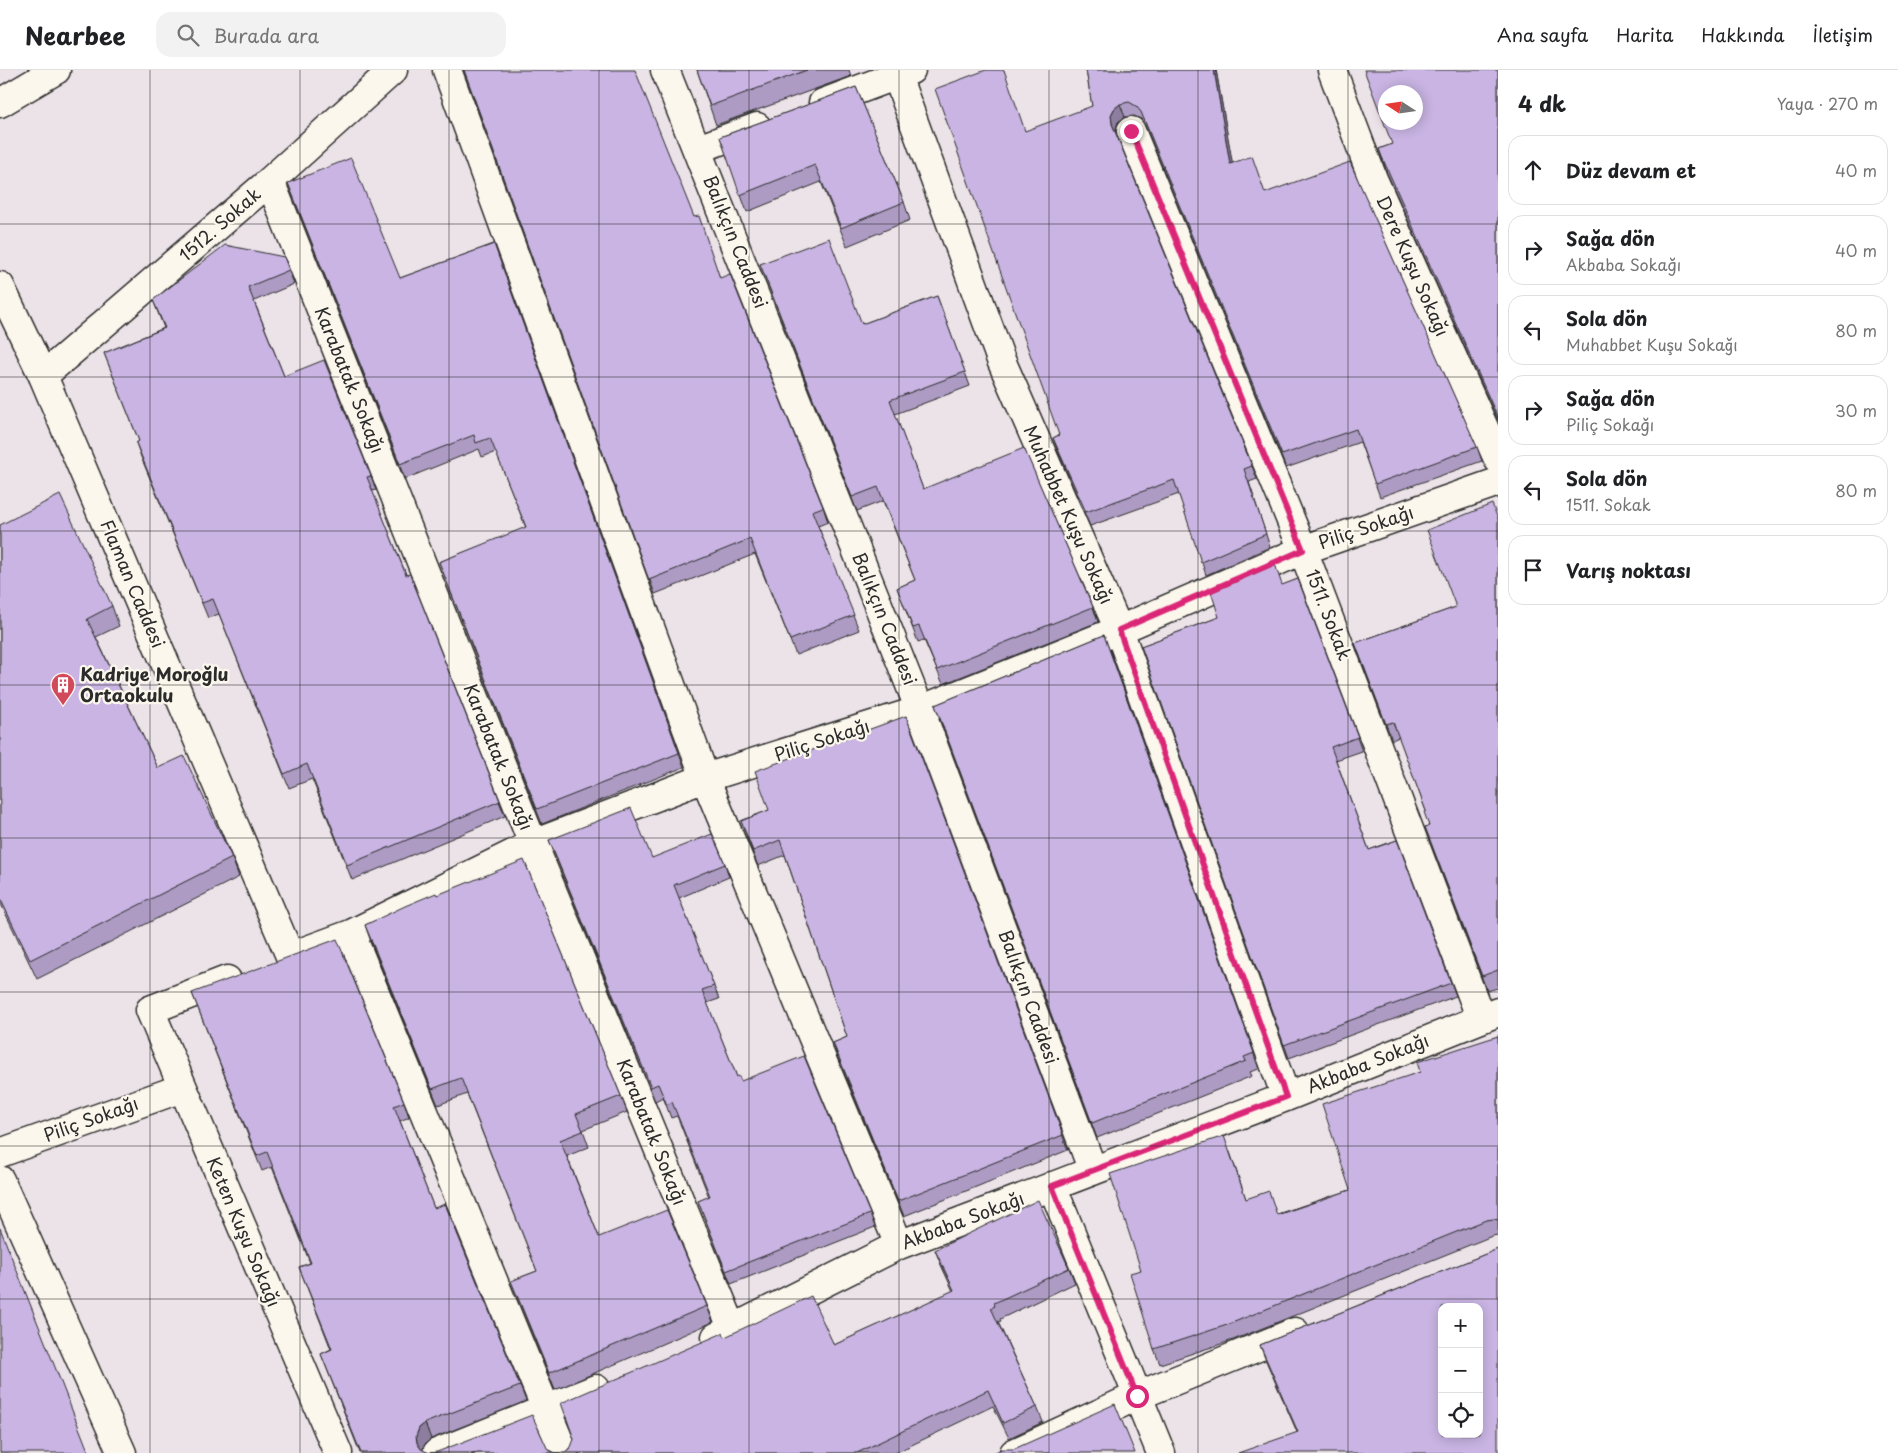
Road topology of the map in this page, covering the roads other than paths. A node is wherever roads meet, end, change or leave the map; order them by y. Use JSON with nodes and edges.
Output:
{"nodes":[{"id":1,"x":56,"y":70,"type":"edge"},
{"id":2,"x":393,"y":70,"type":"edge"},
{"id":3,"x":447,"y":70,"type":"edge"},
{"id":4,"x":665,"y":70,"type":"edge"},
{"id":5,"x":1332,"y":70,"type":"edge"},
{"id":6,"x":904,"y":73,"type":"edge"},
{"id":7,"x":0,"y":103,"type":"edge"},
{"id":8,"x":1131,"y":131,"type":"dead end"},
{"id":9,"x":698,"y":149,"type":"junction"},
{"id":10,"x":270,"y":181,"type":"junction"},
{"id":11,"x":0,"y":286,"type":"edge"},
{"id":12,"x":43,"y":376,"type":"junction"},
{"id":13,"x":1498,"y":459,"type":"edge"},
{"id":14,"x":1498,"y":482,"type":"edge"},
{"id":15,"x":1303,"y":550,"type":"junction"},
{"id":16,"x":1119,"y":630,"type":"junction"},
{"id":17,"x":920,"y":710,"type":"junction"},
{"id":18,"x":706,"y":778,"type":"junction"},
{"id":19,"x":533,"y":844,"type":"junction"},
{"id":20,"x":351,"y":934,"type":"junction"},
{"id":21,"x":290,"y":956,"type":"junction"},
{"id":22,"x":150,"y":1010,"type":"joint"},
{"id":23,"x":1490,"y":1015,"type":"edge"},
{"id":24,"x":182,"y":1088,"type":"junction"},
{"id":25,"x":1286,"y":1097,"type":"junction"},
{"id":26,"x":0,"y":1153,"type":"edge"},
{"id":27,"x":1093,"y":1171,"type":"junction"},
{"id":28,"x":0,"y":1180,"type":"edge"},
{"id":29,"x":1052,"y":1186,"type":"junction"},
{"id":30,"x":900,"y":1245,"type":"junction"},
{"id":31,"x":1317,"y":1323,"type":"edge"},
{"id":32,"x":733,"y":1330,"type":"junction"},
{"id":33,"x":697,"y":1345,"type":"edge"},
{"id":34,"x":618,"y":1379,"type":"edge"},
{"id":35,"x":1137,"y":1396,"type":"junction"},
{"id":36,"x":547,"y":1410,"type":"junction"},
{"id":37,"x":122,"y":1453,"type":"edge"},
{"id":38,"x":338,"y":1453,"type":"edge"},
{"id":39,"x":438,"y":1453,"type":"edge"},
{"id":40,"x":564,"y":1453,"type":"edge"},
{"id":41,"x":1014,"y":1453,"type":"edge"},
{"id":42,"x":1162,"y":1453,"type":"edge"}],
"edges":[{"from":1,"to":7,"type":"street"},
{"from":2,"to":10,"type":"street","name":"1512. Sokak"},
{"from":3,"to":18,"type":"street"},
{"from":4,"to":9,"type":"street","name":"Balıkçın Caddesi"},
{"from":5,"to":13,"type":"street","name":"Dere Kuşu Sokağı"},
{"from":6,"to":9,"type":"street"},
{"from":6,"to":16,"type":"street","name":"Muhabbet Kuşu Sokağı"},
{"from":8,"to":15,"type":"street","name":"1511. Sokak"},
{"from":9,"to":17,"type":"street","name":"Balıkçın Caddesi"},
{"from":10,"to":12,"type":"street","name":"1512. Sokak"},
{"from":10,"to":19,"type":"street","name":"Karabatak Sokağı"},
{"from":11,"to":12,"type":"street","name":"Flaman Caddesi"},
{"from":12,"to":21,"type":"street","name":"Flaman Caddesi"},
{"from":14,"to":15,"type":"street","name":"Piliç Sokağı"},
{"from":15,"to":16,"type":"street","name":"Piliç Sokağı"},
{"from":15,"to":23,"type":"street","name":"1511. Sokak"},
{"from":16,"to":17,"type":"street","name":"Piliç Sokağı"},
{"from":16,"to":25,"type":"street","name":"Muhabbet Kuşu Sokağı"},
{"from":17,"to":18,"type":"street","name":"Piliç Sokağı"},
{"from":17,"to":27,"type":"street","name":"Balıkçın Caddesi"},
{"from":18,"to":19,"type":"street","name":"Piliç Sokağı"},
{"from":18,"to":30,"type":"street"},
{"from":19,"to":20,"type":"street","name":"Piliç Sokağı"},
{"from":19,"to":32,"type":"street","name":"Karabatak Sokağı"},
{"from":20,"to":21,"type":"street","name":"Piliç Sokağı"},
{"from":20,"to":36,"type":"street"},
{"from":21,"to":22,"type":"street","name":"Piliç Sokağı"},
{"from":22,"to":24,"type":"street","name":"Keten Kuşu Sokağı"},
{"from":23,"to":25,"type":"street","name":"Akbaba Sokağı"},
{"from":24,"to":26,"type":"street","name":"Piliç Sokağı"},
{"from":24,"to":38,"type":"street","name":"Keten Kuşu Sokağı"},
{"from":25,"to":27,"type":"street","name":"Akbaba Sokağı"},
{"from":27,"to":29,"type":"street","name":"Akbaba Sokağı"},
{"from":28,"to":37,"type":"street"},
{"from":29,"to":30,"type":"street","name":"Akbaba Sokağı"},
{"from":29,"to":35,"type":"street"},
{"from":30,"to":32,"type":"street","name":"Akbaba Sokağı"},
{"from":31,"to":35,"type":"street"},
{"from":32,"to":33,"type":"street","name":"Akbaba Sokağı"},
{"from":34,"to":36,"type":"street"},
{"from":35,"to":41,"type":"street"},
{"from":35,"to":42,"type":"street"},
{"from":36,"to":39,"type":"street"},
{"from":36,"to":40,"type":"street"}]}
